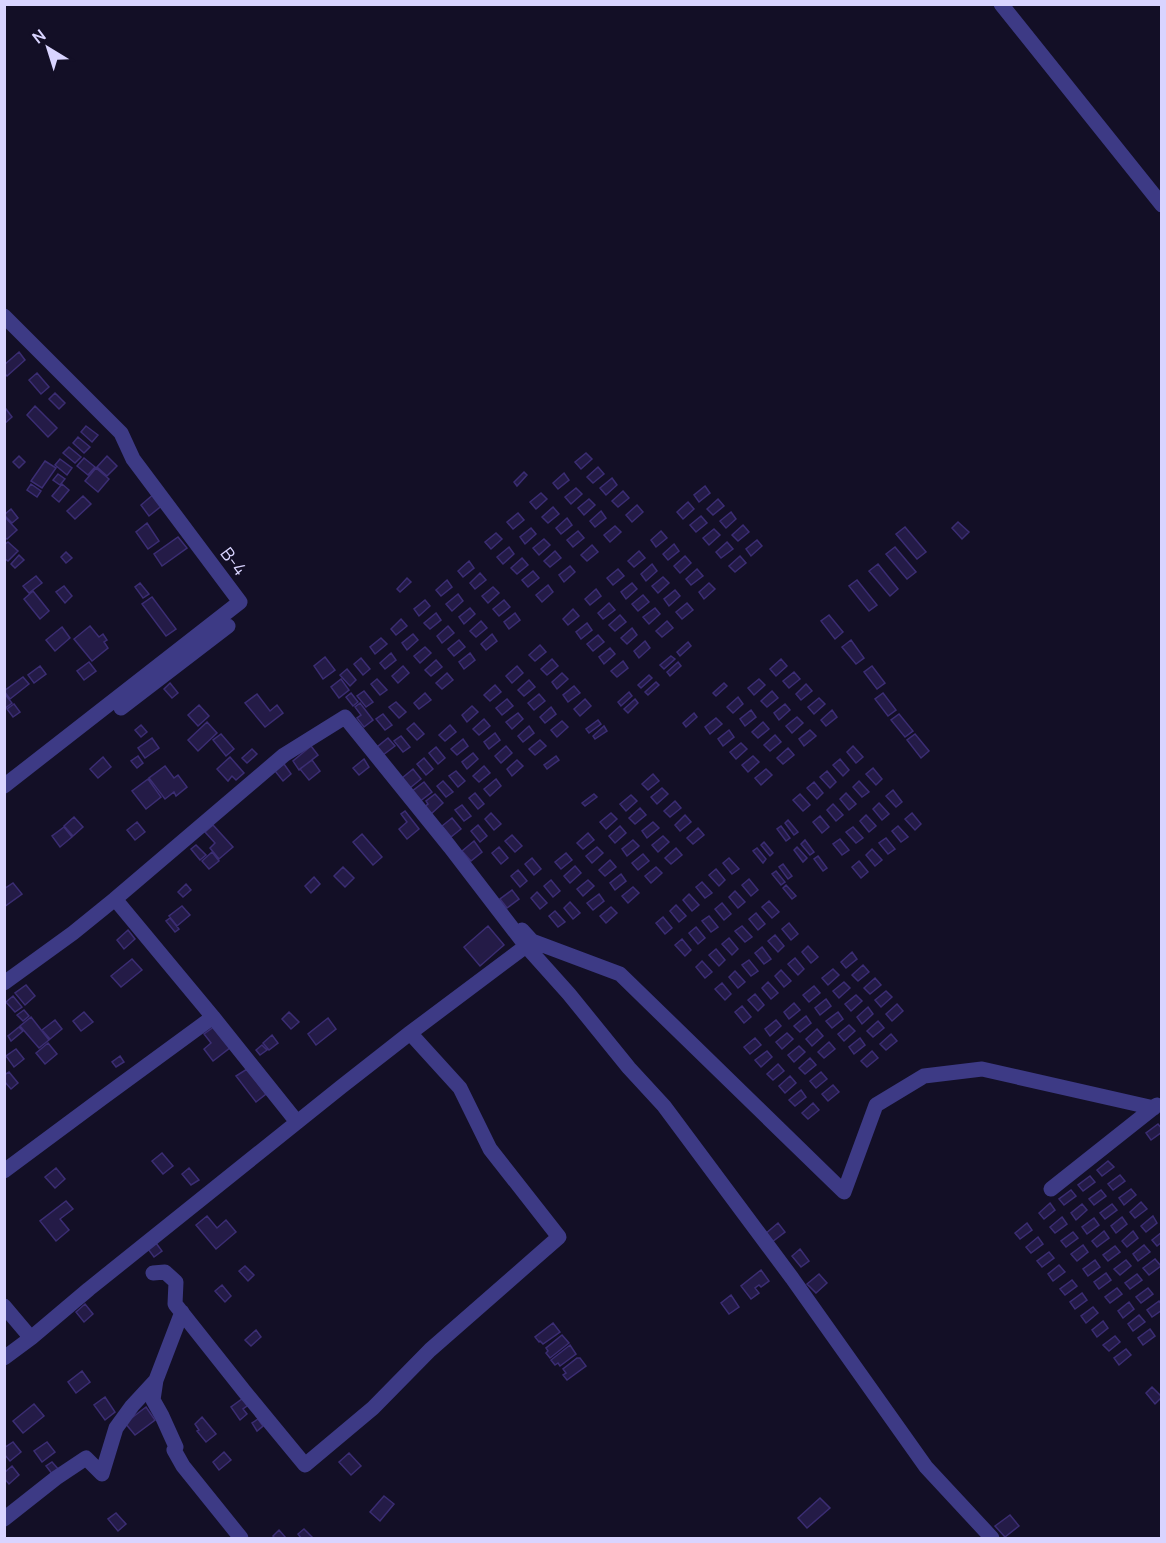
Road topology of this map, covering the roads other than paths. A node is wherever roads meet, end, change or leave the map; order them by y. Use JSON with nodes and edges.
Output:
{"nodes":[{"id":1,"x":1001,"y":4,"type":"edge"},
{"id":2,"x":1161,"y":205,"type":"edge"},
{"id":3,"x":4,"y":316,"type":"edge"},
{"id":4,"x":228,"y":626,"type":"dead end"},
{"id":5,"x":4,"y":786,"type":"edge"},
{"id":6,"x":4,"y":798,"type":"edge"},
{"id":7,"x":450,"y":847,"type":"junction"},
{"id":8,"x":115,"y":899,"type":"junction"},
{"id":9,"x":526,"y":946,"type":"junction"},
{"id":10,"x":4,"y":983,"type":"edge"},
{"id":11,"x":213,"y":1017,"type":"junction"},
{"id":12,"x":410,"y":1033,"type":"junction"},
{"id":13,"x":1158,"y":1105,"type":"edge"},
{"id":14,"x":297,"y":1122,"type":"junction"},
{"id":15,"x":4,"y":1172,"type":"edge"},
{"id":16,"x":1051,"y":1189,"type":"dead end"},
{"id":17,"x":153,"y":1273,"type":"dead end"},
{"id":18,"x":4,"y":1306,"type":"edge"},
{"id":19,"x":182,"y":1312,"type":"junction"},
{"id":20,"x":31,"y":1338,"type":"junction"},
{"id":21,"x":4,"y":1358,"type":"edge"},
{"id":22,"x":156,"y":1380,"type":"junction"},
{"id":23,"x":4,"y":1519,"type":"edge"},
{"id":24,"x":241,"y":1539,"type":"edge"},
{"id":25,"x":992,"y":1539,"type":"edge"}],
"edges":[{"from":1,"to":2,"type":"street"},
{"from":3,"to":5,"type":"street","name":"B-4"},
{"from":4,"to":6,"type":"street"},
{"from":7,"to":8,"type":"street"},
{"from":7,"to":9,"type":"street"},
{"from":7,"to":13,"type":"street"},
{"from":8,"to":10,"type":"street"},
{"from":8,"to":11,"type":"street"},
{"from":9,"to":12,"type":"street"},
{"from":9,"to":25,"type":"street"},
{"from":11,"to":14,"type":"street"},
{"from":11,"to":15,"type":"street"},
{"from":12,"to":14,"type":"street"},
{"from":12,"to":19,"type":"street"},
{"from":13,"to":16,"type":"street"},
{"from":14,"to":20,"type":"street"},
{"from":17,"to":19,"type":"street"},
{"from":18,"to":20,"type":"street"},
{"from":19,"to":22,"type":"street"},
{"from":20,"to":21,"type":"street"},
{"from":22,"to":23,"type":"street"},
{"from":22,"to":24,"type":"street"}]}
